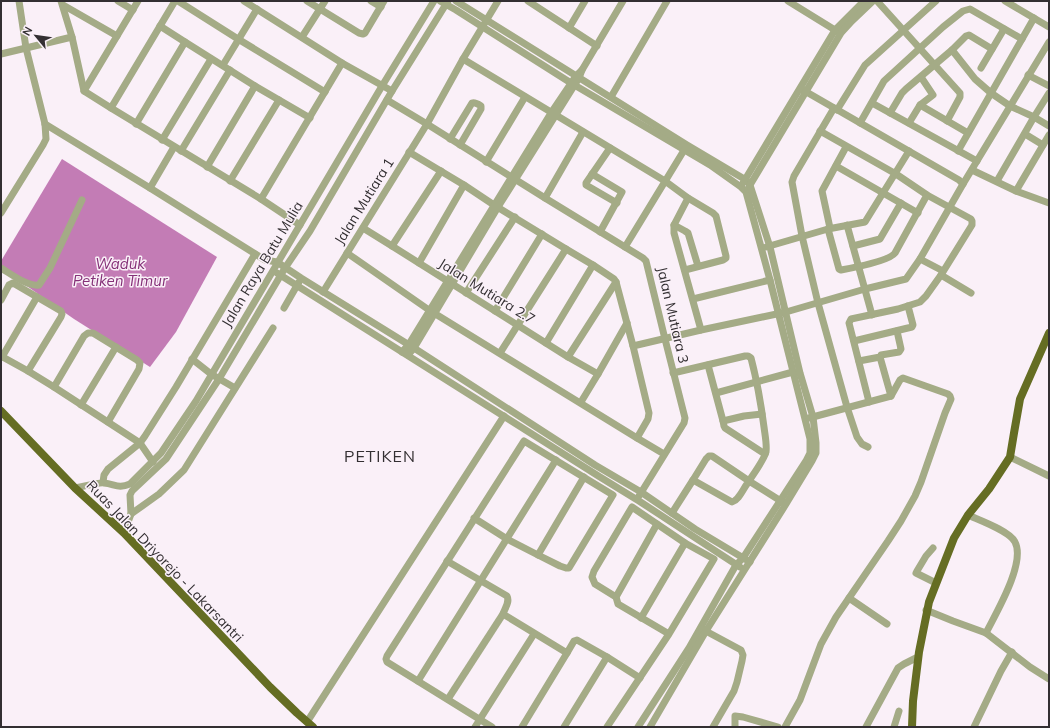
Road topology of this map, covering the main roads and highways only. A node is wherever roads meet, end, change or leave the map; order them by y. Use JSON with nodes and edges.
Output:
{"nodes":[{"id":1,"x":1049,"y":333,"type":"edge"},
{"id":2,"x":1,"y":411,"type":"edge"},
{"id":3,"x":310,"y":724,"type":"edge"},
{"id":4,"x":912,"y":727,"type":"edge"}],
"edges":[{"from":1,"to":4,"type":"main road"},
{"from":2,"to":3,"type":"main road","name":"Ruas Jalan Driyorejo - Lakarsantri"}]}
